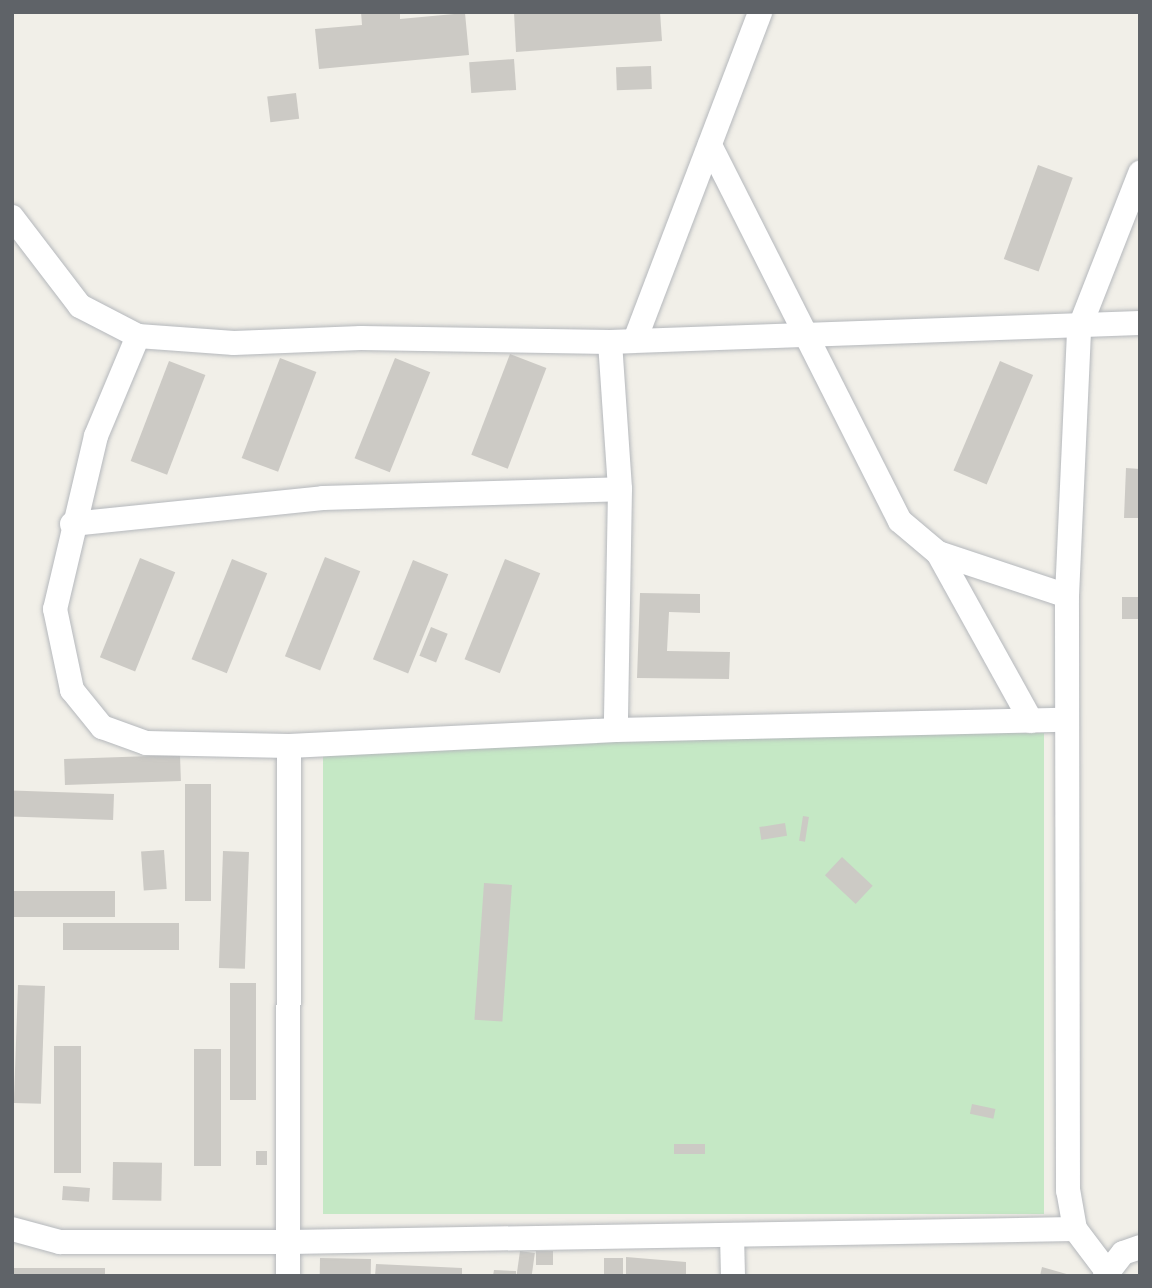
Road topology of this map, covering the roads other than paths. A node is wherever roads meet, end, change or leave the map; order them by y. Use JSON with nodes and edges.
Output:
{"nodes":[{"id":1,"x":760,"y":12,"type":"edge"},
{"id":2,"x":710,"y":145,"type":"junction"},
{"id":3,"x":1140,"y":173,"type":"edge"},
{"id":4,"x":12,"y":217,"type":"edge"},
{"id":5,"x":1140,"y":323,"type":"edge"},
{"id":6,"x":1079,"y":329,"type":"junction"},
{"id":7,"x":806,"y":333,"type":"junction"},
{"id":8,"x":138,"y":336,"type":"junction"},
{"id":9,"x":635,"y":340,"type":"junction"},
{"id":10,"x":610,"y":342,"type":"junction"},
{"id":11,"x":620,"y":489,"type":"junction"},
{"id":12,"x":72,"y":524,"type":"junction"},
{"id":13,"x":938,"y":553,"type":"junction"},
{"id":14,"x":1067,"y":596,"type":"junction"},
{"id":15,"x":1063,"y":720,"type":"junction"},
{"id":16,"x":1031,"y":721,"type":"junction"},
{"id":17,"x":616,"y":730,"type":"junction"},
{"id":18,"x":289,"y":746,"type":"junction"},
{"id":19,"x":12,"y":1229,"type":"edge"},
{"id":20,"x":1075,"y":1229,"type":"junction"},
{"id":21,"x":732,"y":1235,"type":"junction"},
{"id":22,"x":289,"y":1242,"type":"junction"},
{"id":23,"x":1140,"y":1247,"type":"edge"},
{"id":24,"x":1106,"y":1273,"type":"edge"},
{"id":25,"x":288,"y":1276,"type":"edge"},
{"id":26,"x":733,"y":1276,"type":"edge"}],
"edges":[{"from":1,"to":2,"type":"street"},
{"from":2,"to":7,"type":"street"},
{"from":2,"to":9,"type":"street"},
{"from":3,"to":6,"type":"street"},
{"from":4,"to":8,"type":"street"},
{"from":5,"to":6,"type":"street"},
{"from":6,"to":7,"type":"street"},
{"from":6,"to":14,"type":"street"},
{"from":7,"to":9,"type":"street"},
{"from":7,"to":13,"type":"street"},
{"from":8,"to":10,"type":"street"},
{"from":8,"to":12,"type":"street"},
{"from":9,"to":10,"type":"street"},
{"from":10,"to":11,"type":"street"},
{"from":11,"to":12,"type":"street"},
{"from":11,"to":17,"type":"street"},
{"from":12,"to":18,"type":"street"},
{"from":13,"to":14,"type":"street"},
{"from":13,"to":16,"type":"street"},
{"from":14,"to":15,"type":"street"},
{"from":15,"to":16,"type":"street"},
{"from":15,"to":20,"type":"street"},
{"from":16,"to":17,"type":"street"},
{"from":17,"to":18,"type":"street"},
{"from":18,"to":22,"type":"street"},
{"from":19,"to":22,"type":"street"},
{"from":20,"to":21,"type":"street"},
{"from":20,"to":24,"type":"street"},
{"from":21,"to":22,"type":"street"},
{"from":21,"to":26,"type":"street"},
{"from":22,"to":25,"type":"street"},
{"from":23,"to":24,"type":"street"}]}
